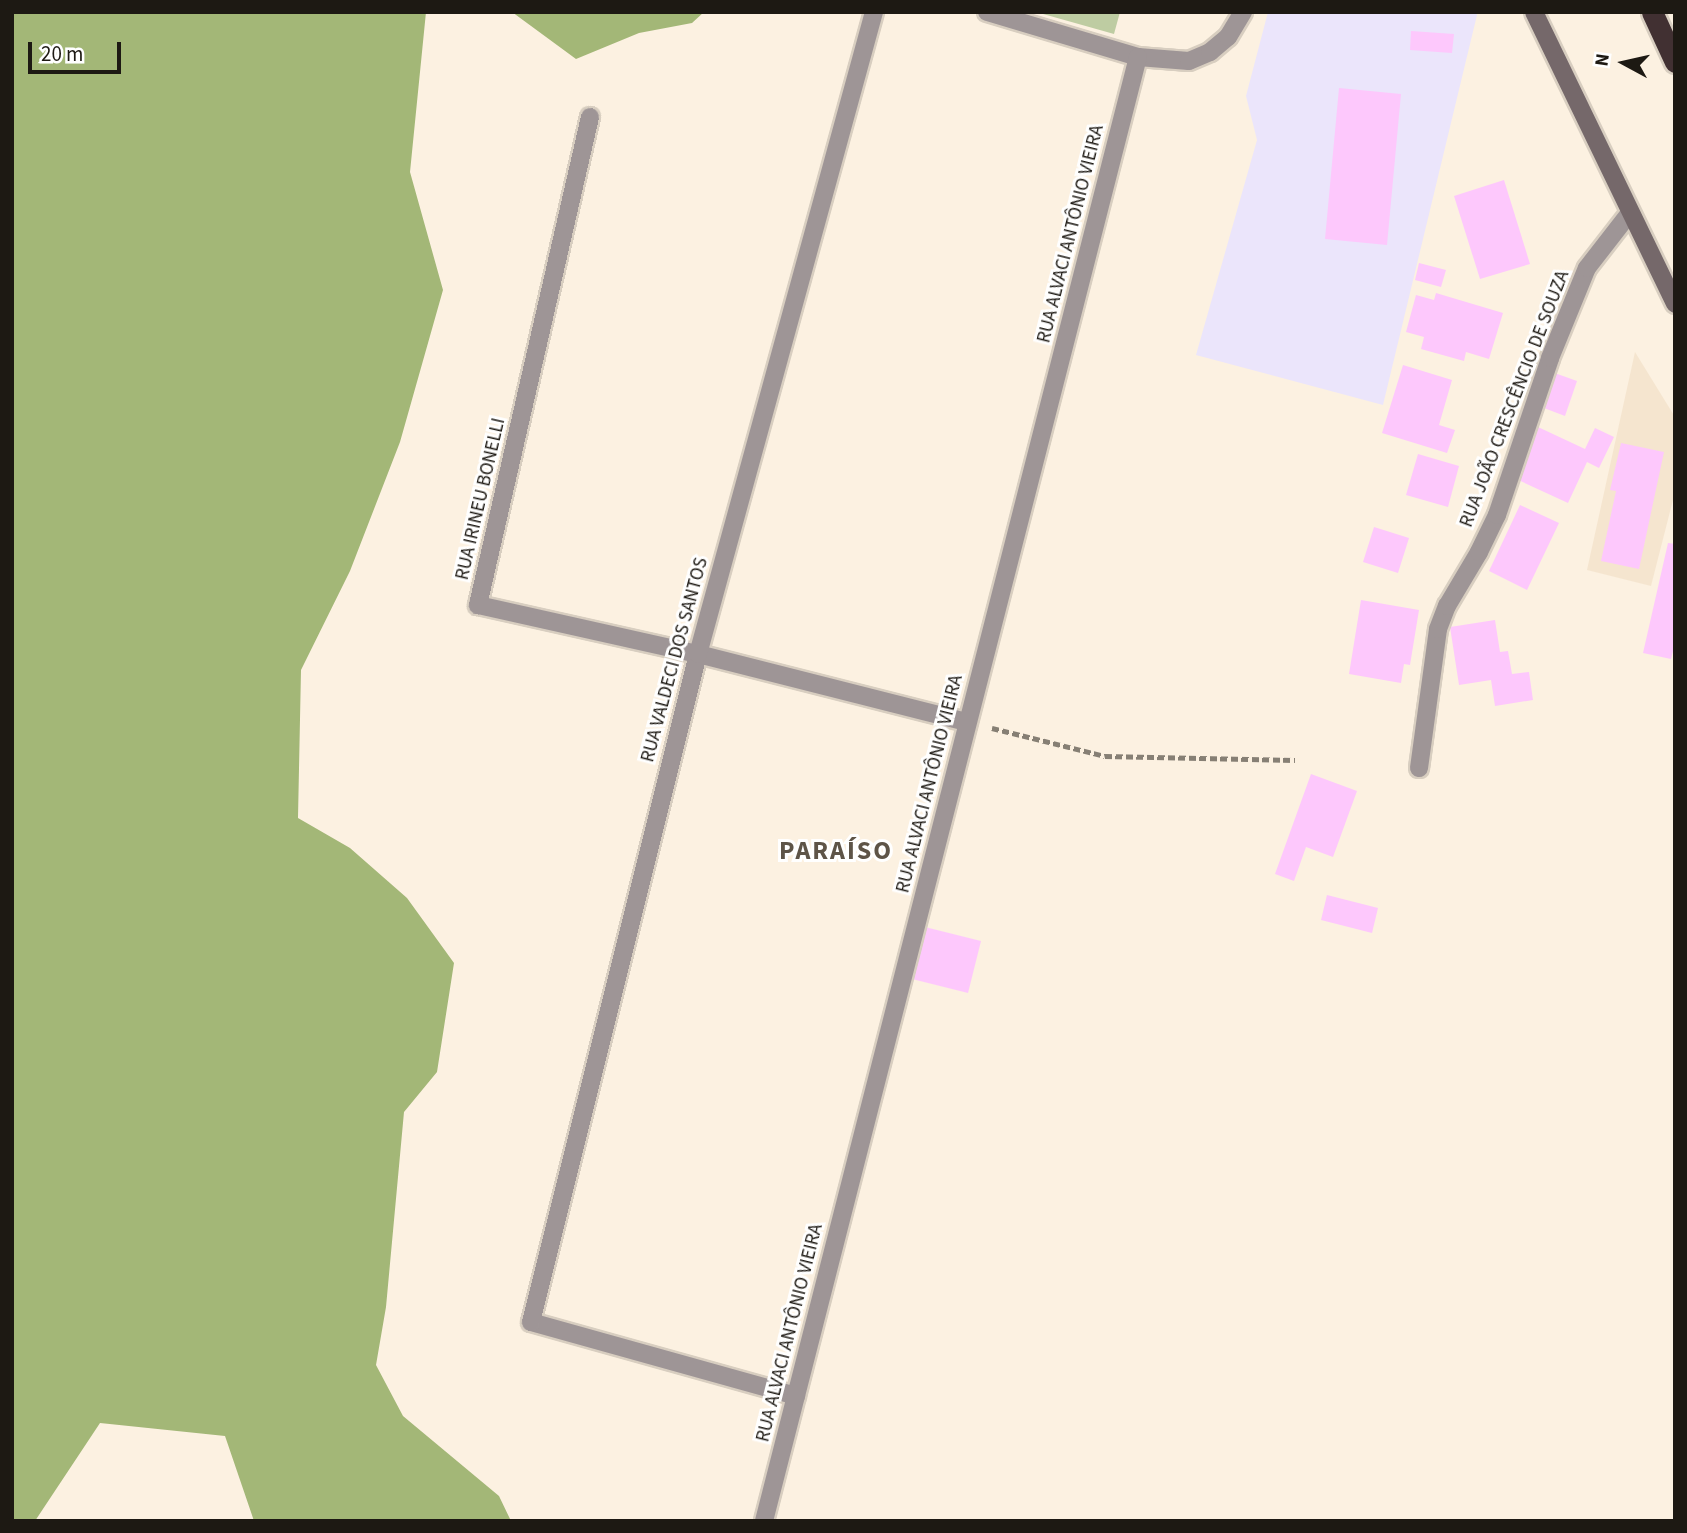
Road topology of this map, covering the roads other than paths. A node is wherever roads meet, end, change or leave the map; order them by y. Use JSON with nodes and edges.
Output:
{"nodes":[{"id":1,"x":874,"y":12,"type":"edge"},
{"id":2,"x":987,"y":12,"type":"edge"},
{"id":3,"x":1243,"y":12,"type":"edge"},
{"id":4,"x":1534,"y":12,"type":"edge"},
{"id":5,"x":1652,"y":12,"type":"edge"},
{"id":6,"x":1138,"y":57,"type":"junction"},
{"id":7,"x":1675,"y":62,"type":"edge"},
{"id":8,"x":590,"y":117,"type":"dead end"},
{"id":9,"x":1629,"y":214,"type":"junction"},
{"id":10,"x":1675,"y":304,"type":"edge"},
{"id":11,"x":698,"y":654,"type":"junction"},
{"id":12,"x":967,"y":722,"type":"junction"},
{"id":13,"x":1419,"y":768,"type":"dead end"},
{"id":14,"x":796,"y":1395,"type":"junction"},
{"id":15,"x":764,"y":1521,"type":"edge"}],
"edges":[{"from":1,"to":11,"type":"street","name":"RUA VALDECI DOS SANTOS"},
{"from":2,"to":6,"type":"street"},
{"from":3,"to":6,"type":"street"},
{"from":4,"to":9,"type":"main road"},
{"from":5,"to":7,"type":"highway"},
{"from":6,"to":12,"type":"street","name":"RUA ALVACI ANTÔNIO VIEIRA"},
{"from":8,"to":11,"type":"street","name":"RUA IRINEU BONELLI"},
{"from":9,"to":10,"type":"main road"},
{"from":9,"to":13,"type":"street","name":"RUA JOÃO CRESCÊNCIO DE SOUZA"},
{"from":11,"to":12,"type":"street","name":"RUA IRINEU BONELLI"},
{"from":11,"to":14,"type":"street","name":"RUA VALDECI DOS SANTOS"},
{"from":12,"to":14,"type":"street","name":"RUA ALVACI ANTÔNIO VIEIRA"},
{"from":14,"to":15,"type":"street","name":"RUA ALVACI ANTÔNIO VIEIRA"}]}
